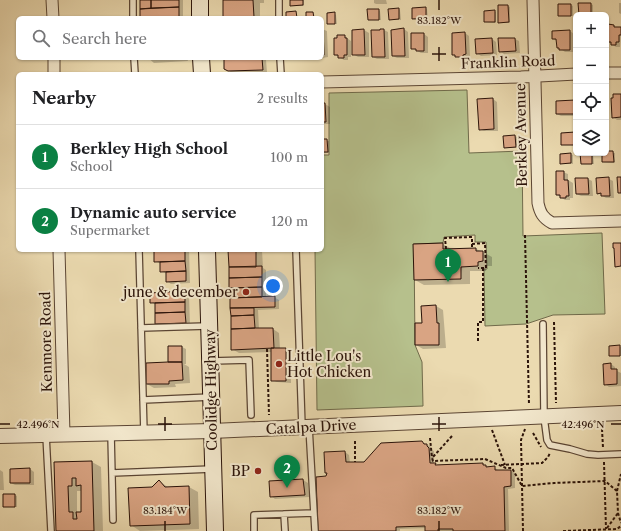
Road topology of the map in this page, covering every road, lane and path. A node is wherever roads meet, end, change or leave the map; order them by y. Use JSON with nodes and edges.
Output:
{"nodes":[{"id":1,"x":52,"y":0,"type":"edge"},
{"id":2,"x":133,"y":0,"type":"edge"},
{"id":3,"x":200,"y":0,"type":"edge"},
{"id":4,"x":279,"y":0,"type":"edge"},
{"id":5,"x":533,"y":0,"type":"edge"},
{"id":6,"x":53,"y":16,"type":"edge"},
{"id":7,"x":133,"y":16,"type":"edge"},
{"id":8,"x":200,"y":16,"type":"edge"},
{"id":9,"x":279,"y":16,"type":"edge"},
{"id":10,"x":54,"y":60,"type":"edge"},
{"id":11,"x":134,"y":60,"type":"edge"},
{"id":12,"x":201,"y":60,"type":"edge"},
{"id":13,"x":280,"y":60,"type":"edge"},
{"id":14,"x":54,"y":72,"type":"edge"},
{"id":15,"x":135,"y":72,"type":"edge"},
{"id":16,"x":202,"y":72,"type":"edge"},
{"id":17,"x":280,"y":72,"type":"edge"},
{"id":18,"x":609,"y":73,"type":"edge"},
{"id":19,"x":621,"y":73,"type":"edge"},
{"id":20,"x":573,"y":74,"type":"edge"},
{"id":21,"x":535,"y":76,"type":"junction"},
{"id":22,"x":324,"y":82,"type":"edge"},
{"id":23,"x":621,"y":221,"type":"edge"},
{"id":24,"x":525,"y":235,"type":"dead end"},
{"id":25,"x":472,"y":244,"type":"junction"},
{"id":26,"x":472,"y":248,"type":"dead end"},
{"id":27,"x":446,"y":249,"type":"dead end"},
{"id":28,"x":59,"y":252,"type":"edge"},
{"id":29,"x":139,"y":252,"type":"edge"},
{"id":30,"x":207,"y":252,"type":"edge"},
{"id":31,"x":296,"y":252,"type":"edge"},
{"id":32,"x":478,"y":268,"type":"dead end"},
{"id":33,"x":483,"y":268,"type":"junction"},
{"id":34,"x":554,"y":322,"type":"dead end"},
{"id":35,"x":542,"y":324,"type":"dead end"},
{"id":36,"x":210,"y":326,"type":"junction"},
{"id":37,"x":142,"y":328,"type":"junction"},
{"id":38,"x":478,"y":341,"type":"dead end"},
{"id":39,"x":267,"y":349,"type":"dead end"},
{"id":40,"x":210,"y":361,"type":"junction"},
{"id":41,"x":211,"y":397,"type":"junction"},
{"id":42,"x":143,"y":400,"type":"junction"},
{"id":43,"x":529,"y":408,"type":"dead end"},
{"id":44,"x":556,"y":408,"type":"dead end"},
{"id":45,"x":621,"y":413,"type":"edge"},
{"id":46,"x":251,"y":415,"type":"dead end"},
{"id":47,"x":269,"y":415,"type":"dead end"},
{"id":48,"x":544,"y":417,"type":"junction"},
{"id":49,"x":527,"y":426,"type":"dead end"},
{"id":50,"x":306,"y":427,"type":"junction"},
{"id":51,"x":490,"y":427,"type":"dead end"},
{"id":52,"x":602,"y":429,"type":"dead end"},
{"id":53,"x":212,"y":431,"type":"junction"},
{"id":54,"x":144,"y":433,"type":"junction"},
{"id":55,"x":64,"y":434,"type":"junction"},
{"id":56,"x":111,"y":434,"type":"junction"},
{"id":57,"x":46,"y":435,"type":"junction"},
{"id":58,"x":0,"y":436,"type":"edge"},
{"id":59,"x":452,"y":436,"type":"dead end"},
{"id":60,"x":430,"y":438,"type":"dead end"},
{"id":61,"x":355,"y":441,"type":"dead end"},
{"id":62,"x":550,"y":454,"type":"dead end"},
{"id":63,"x":621,"y":454,"type":"edge"},
{"id":64,"x":603,"y":455,"type":"junction"},
{"id":65,"x":432,"y":458,"type":"junction"},
{"id":66,"x":355,"y":462,"type":"dead end"},
{"id":67,"x":522,"y":464,"type":"junction"},
{"id":68,"x":499,"y":465,"type":"junction"},
{"id":69,"x":505,"y":465,"type":"junction"},
{"id":70,"x":506,"y":468,"type":"junction"},
{"id":71,"x":213,"y":469,"type":"junction"},
{"id":72,"x":112,"y":473,"type":"junction"},
{"id":73,"x":621,"y":474,"type":"edge"},
{"id":74,"x":605,"y":481,"type":"junction"},
{"id":75,"x":522,"y":486,"type":"junction"},
{"id":76,"x":617,"y":491,"type":"junction"},
{"id":77,"x":314,"y":513,"type":"junction"},
{"id":78,"x":618,"y":513,"type":"junction"},
{"id":79,"x":284,"y":514,"type":"junction"},
{"id":80,"x":114,"y":520,"type":"dead end"},
{"id":81,"x":621,"y":524,"type":"edge"},
{"id":82,"x":606,"y":529,"type":"junction"},
{"id":83,"x":585,"y":530,"type":"edge"},
{"id":84,"x":51,"y":531,"type":"edge"},
{"id":85,"x":215,"y":531,"type":"edge"},
{"id":86,"x":254,"y":531,"type":"edge"},
{"id":87,"x":285,"y":531,"type":"edge"},
{"id":88,"x":314,"y":531,"type":"edge"},
{"id":89,"x":523,"y":531,"type":"edge"},
{"id":90,"x":563,"y":531,"type":"edge"}],
"edges":[{"from":1,"to":6,"type":"street"},
{"from":2,"to":7,"type":"lane"},
{"from":3,"to":8,"type":"main road"},
{"from":4,"to":9,"type":"lane"},
{"from":5,"to":21,"type":"street","name":"Berkley Avenue"},
{"from":10,"to":14,"type":"street"},
{"from":11,"to":15,"type":"lane"},
{"from":12,"to":16,"type":"main road"},
{"from":13,"to":17,"type":"lane"},
{"from":18,"to":19,"type":"street"},
{"from":20,"to":21,"type":"street","name":"Franklin Road"},
{"from":21,"to":22,"type":"street","name":"Franklin Road"},
{"from":21,"to":23,"type":"street","name":"Berkley Avenue"},
{"from":24,"to":43,"type":"path"},
{"from":25,"to":26,"type":"path"},
{"from":25,"to":27,"type":"path"},
{"from":25,"to":33,"type":"path"},
{"from":28,"to":55,"type":"street","name":"Kenmore Road"},
{"from":29,"to":37,"type":"lane"},
{"from":30,"to":36,"type":"main road","name":"Coolidge Highway"},
{"from":31,"to":50,"type":"lane"},
{"from":32,"to":33,"type":"path"},
{"from":33,"to":38,"type":"path"},
{"from":34,"to":44,"type":"path"},
{"from":35,"to":48,"type":"lane"},
{"from":36,"to":37,"type":"lane"},
{"from":36,"to":40,"type":"main road","name":"Coolidge Highway"},
{"from":37,"to":42,"type":"lane"},
{"from":39,"to":47,"type":"path"},
{"from":40,"to":41,"type":"main road","name":"Coolidge Highway"},
{"from":40,"to":46,"type":"lane"},
{"from":41,"to":42,"type":"lane"},
{"from":41,"to":53,"type":"main road","name":"Coolidge Highway"},
{"from":42,"to":54,"type":"lane"},
{"from":45,"to":48,"type":"street","name":"Catalpa Drive"},
{"from":48,"to":50,"type":"street","name":"Catalpa Drive"},
{"from":48,"to":64,"type":"lane"},
{"from":49,"to":67,"type":"path"},
{"from":50,"to":53,"type":"street","name":"Catalpa Drive"},
{"from":50,"to":77,"type":"lane"},
{"from":51,"to":69,"type":"path"},
{"from":52,"to":64,"type":"path"},
{"from":53,"to":54,"type":"street","name":"Catalpa Drive"},
{"from":53,"to":71,"type":"main road","name":"Coolidge Highway"},
{"from":54,"to":56,"type":"street","name":"Catalpa Drive"},
{"from":55,"to":56,"type":"street","name":"Catalpa Drive"},
{"from":55,"to":57,"type":"street","name":"Catalpa Drive"},
{"from":56,"to":72,"type":"lane"},
{"from":57,"to":58,"type":"street","name":"Catalpa Drive"},
{"from":57,"to":84,"type":"lane"},
{"from":59,"to":65,"type":"path"},
{"from":60,"to":65,"type":"path"},
{"from":61,"to":66,"type":"path"},
{"from":62,"to":67,"type":"path"},
{"from":63,"to":64,"type":"lane"},
{"from":64,"to":74,"type":"path"},
{"from":65,"to":68,"type":"path"},
{"from":67,"to":69,"type":"path"},
{"from":67,"to":75,"type":"path"},
{"from":68,"to":69,"type":"path"},
{"from":68,"to":70,"type":"path"},
{"from":69,"to":70,"type":"path"},
{"from":70,"to":75,"type":"path"},
{"from":71,"to":72,"type":"lane"},
{"from":71,"to":85,"type":"main road","name":"Coolidge Highway"},
{"from":72,"to":80,"type":"lane"},
{"from":73,"to":76,"type":"path"},
{"from":74,"to":75,"type":"path"},
{"from":74,"to":76,"type":"path"},
{"from":74,"to":82,"type":"path"},
{"from":75,"to":89,"type":"path"},
{"from":76,"to":78,"type":"path"},
{"from":77,"to":79,"type":"lane"},
{"from":77,"to":88,"type":"lane"},
{"from":78,"to":81,"type":"path"},
{"from":78,"to":82,"type":"path"},
{"from":79,"to":86,"type":"lane"},
{"from":79,"to":87,"type":"lane"},
{"from":81,"to":82,"type":"path"},
{"from":82,"to":83,"type":"path"},
{"from":83,"to":90,"type":"path"}]}
